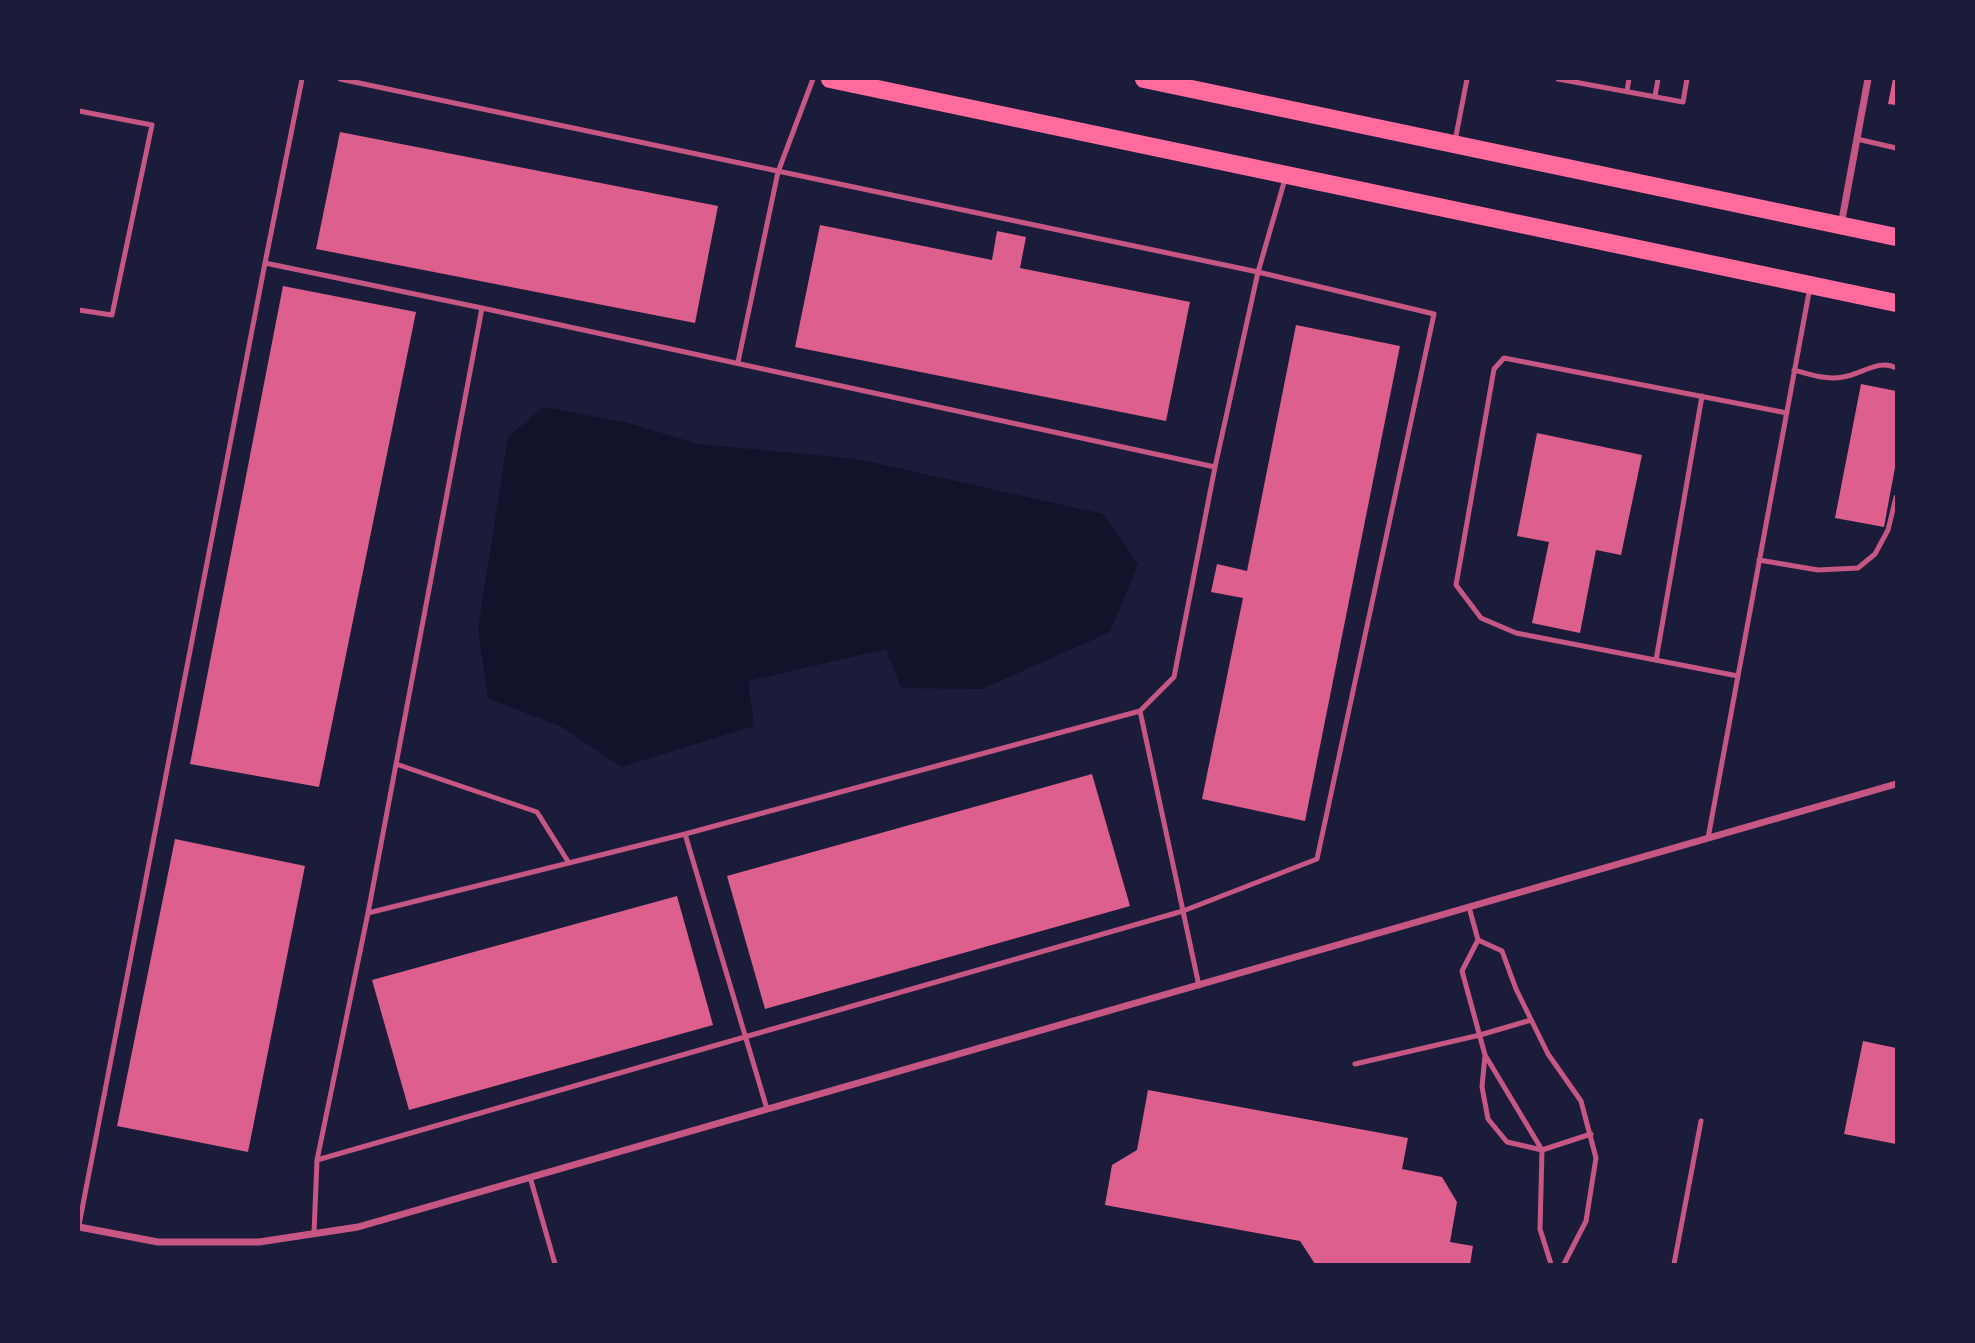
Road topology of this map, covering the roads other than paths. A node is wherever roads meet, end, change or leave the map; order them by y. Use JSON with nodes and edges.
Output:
{"nodes":[{"id":1,"x":302,"y":79,"type":"edge"},
{"id":2,"x":340,"y":79,"type":"edge"},
{"id":3,"x":813,"y":79,"type":"edge"},
{"id":4,"x":830,"y":79,"type":"edge"},
{"id":5,"x":1143,"y":79,"type":"edge"},
{"id":6,"x":1467,"y":79,"type":"edge"},
{"id":7,"x":1558,"y":79,"type":"edge"},
{"id":8,"x":1629,"y":79,"type":"edge"},
{"id":9,"x":1658,"y":79,"type":"edge"},
{"id":10,"x":1687,"y":79,"type":"edge"},
{"id":11,"x":1868,"y":79,"type":"edge"},
{"id":12,"x":1583,"y":81,"type":"edge"},
{"id":13,"x":1627,"y":91,"type":"junction"},
{"id":14,"x":1656,"y":96,"type":"junction"},
{"id":15,"x":79,"y":111,"type":"edge"},
{"id":16,"x":1857,"y":139,"type":"junction"},
{"id":17,"x":1454,"y":144,"type":"junction"},
{"id":18,"x":1896,"y":148,"type":"edge"},
{"id":19,"x":778,"y":172,"type":"junction"},
{"id":20,"x":1286,"y":175,"type":"junction"},
{"id":21,"x":1841,"y":225,"type":"junction"},
{"id":22,"x":1896,"y":237,"type":"edge"},
{"id":23,"x":265,"y":263,"type":"junction"},
{"id":24,"x":1258,"y":272,"type":"junction"},
{"id":25,"x":1810,"y":285,"type":"junction"},
{"id":26,"x":1896,"y":303,"type":"edge"},
{"id":27,"x":482,"y":308,"type":"junction"},
{"id":28,"x":79,"y":310,"type":"edge"},
{"id":29,"x":738,"y":362,"type":"junction"},
{"id":30,"x":1896,"y":368,"type":"edge"},
{"id":31,"x":1794,"y":370,"type":"junction"},
{"id":32,"x":1702,"y":397,"type":"junction"},
{"id":33,"x":1787,"y":413,"type":"junction"},
{"id":34,"x":1215,"y":467,"type":"junction"},
{"id":35,"x":1896,"y":497,"type":"edge"},
{"id":36,"x":1759,"y":560,"type":"junction"},
{"id":37,"x":1656,"y":660,"type":"junction"},
{"id":38,"x":1738,"y":676,"type":"junction"},
{"id":39,"x":1140,"y":711,"type":"junction"},
{"id":40,"x":396,"y":764,"type":"junction"},
{"id":41,"x":1896,"y":784,"type":"edge"},
{"id":42,"x":685,"y":834,"type":"junction"},
{"id":43,"x":1708,"y":838,"type":"junction"},
{"id":44,"x":569,"y":863,"type":"junction"},
{"id":45,"x":1469,"y":907,"type":"junction"},
{"id":46,"x":1183,"y":911,"type":"junction"},
{"id":47,"x":368,"y":913,"type":"junction"},
{"id":48,"x":1478,"y":940,"type":"junction"},
{"id":49,"x":1199,"y":986,"type":"junction"},
{"id":50,"x":1531,"y":1020,"type":"junction"},
{"id":51,"x":1480,"y":1035,"type":"junction"},
{"id":52,"x":745,"y":1037,"type":"junction"},
{"id":53,"x":1485,"y":1055,"type":"junction"},
{"id":54,"x":1355,"y":1065,"type":"dead end"},
{"id":55,"x":767,"y":1109,"type":"junction"},
{"id":56,"x":1702,"y":1121,"type":"dead end"},
{"id":57,"x":1591,"y":1134,"type":"junction"},
{"id":58,"x":1542,"y":1150,"type":"junction"},
{"id":59,"x":317,"y":1160,"type":"junction"},
{"id":60,"x":530,"y":1177,"type":"junction"},
{"id":61,"x":79,"y":1226,"type":"edge"},
{"id":62,"x":314,"y":1233,"type":"junction"},
{"id":63,"x":555,"y":1264,"type":"edge"},
{"id":64,"x":1551,"y":1264,"type":"edge"},
{"id":65,"x":1564,"y":1264,"type":"edge"},
{"id":66,"x":1674,"y":1264,"type":"edge"}],
"edges":[{"from":1,"to":23,"type":"lane"},
{"from":2,"to":19,"type":"lane"},
{"from":3,"to":19,"type":"lane"},
{"from":4,"to":20,"type":"main road"},
{"from":5,"to":17,"type":"main road"},
{"from":6,"to":17,"type":"lane"},
{"from":7,"to":12,"type":"lane"},
{"from":8,"to":13,"type":"lane"},
{"from":9,"to":14,"type":"lane"},
{"from":10,"to":14,"type":"lane"},
{"from":11,"to":16,"type":"street"},
{"from":12,"to":13,"type":"lane"},
{"from":13,"to":14,"type":"lane"},
{"from":15,"to":28,"type":"lane"},
{"from":16,"to":18,"type":"lane"},
{"from":16,"to":21,"type":"street"},
{"from":17,"to":21,"type":"main road"},
{"from":19,"to":24,"type":"lane"},
{"from":19,"to":29,"type":"lane"},
{"from":20,"to":24,"type":"lane"},
{"from":20,"to":25,"type":"main road"},
{"from":21,"to":22,"type":"main road"},
{"from":23,"to":27,"type":"lane"},
{"from":23,"to":61,"type":"lane"},
{"from":24,"to":34,"type":"lane"},
{"from":24,"to":46,"type":"lane"},
{"from":25,"to":26,"type":"main road"},
{"from":25,"to":31,"type":"lane"},
{"from":27,"to":29,"type":"lane"},
{"from":27,"to":40,"type":"lane"},
{"from":29,"to":34,"type":"lane"},
{"from":30,"to":31,"type":"lane"},
{"from":31,"to":33,"type":"lane"},
{"from":32,"to":33,"type":"lane"},
{"from":32,"to":37,"type":"lane"},
{"from":32,"to":37,"type":"lane"},
{"from":33,"to":36,"type":"lane"},
{"from":34,"to":39,"type":"lane"},
{"from":35,"to":36,"type":"lane"},
{"from":36,"to":38,"type":"lane"},
{"from":37,"to":38,"type":"lane"},
{"from":38,"to":43,"type":"lane"},
{"from":39,"to":42,"type":"lane"},
{"from":39,"to":46,"type":"lane"},
{"from":40,"to":44,"type":"lane"},
{"from":40,"to":47,"type":"lane"},
{"from":41,"to":43,"type":"street"},
{"from":42,"to":44,"type":"lane"},
{"from":42,"to":52,"type":"lane"},
{"from":43,"to":45,"type":"street"},
{"from":44,"to":47,"type":"lane"},
{"from":45,"to":48,"type":"lane"},
{"from":45,"to":49,"type":"street"},
{"from":46,"to":49,"type":"lane"},
{"from":46,"to":52,"type":"lane"},
{"from":47,"to":59,"type":"lane"},
{"from":48,"to":50,"type":"lane"},
{"from":48,"to":51,"type":"lane"},
{"from":49,"to":55,"type":"street"},
{"from":50,"to":51,"type":"lane"},
{"from":50,"to":57,"type":"lane"},
{"from":51,"to":53,"type":"lane"},
{"from":51,"to":54,"type":"lane"},
{"from":52,"to":55,"type":"lane"},
{"from":52,"to":59,"type":"lane"},
{"from":53,"to":58,"type":"lane"},
{"from":53,"to":58,"type":"lane"},
{"from":55,"to":60,"type":"street"},
{"from":56,"to":66,"type":"lane"},
{"from":57,"to":58,"type":"lane"},
{"from":57,"to":65,"type":"lane"},
{"from":58,"to":64,"type":"lane"},
{"from":59,"to":62,"type":"lane"},
{"from":60,"to":62,"type":"street"},
{"from":60,"to":63,"type":"lane"},
{"from":61,"to":62,"type":"street"}]}
